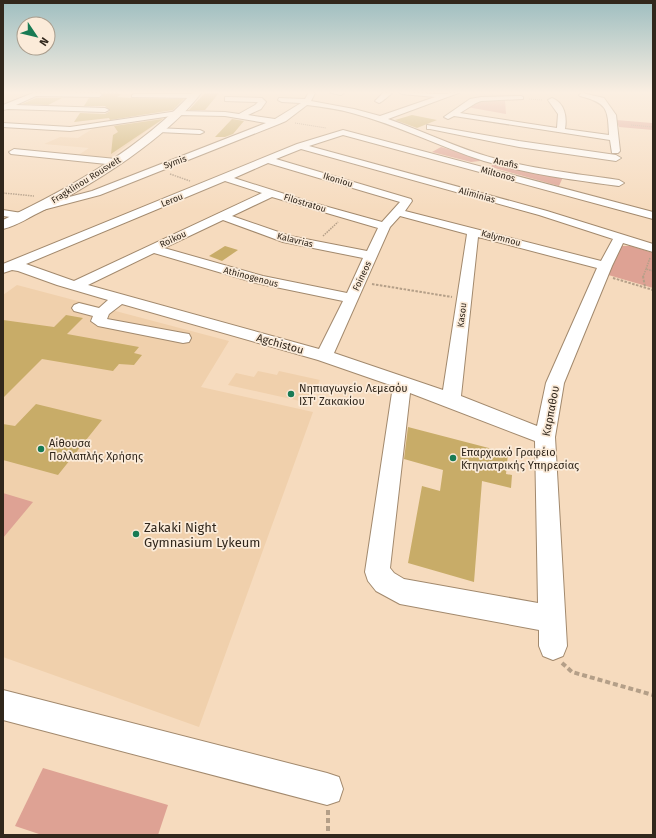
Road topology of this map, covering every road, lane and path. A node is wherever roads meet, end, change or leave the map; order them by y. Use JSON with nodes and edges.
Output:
{"nodes":[{"id":1,"x":66,"y":131,"type":"edge"},
{"id":2,"x":158,"y":131,"type":"edge"},
{"id":3,"x":182,"y":131,"type":"edge"},
{"id":4,"x":252,"y":131,"type":"edge"},
{"id":5,"x":338,"y":131,"type":"edge"},
{"id":6,"x":414,"y":131,"type":"edge"},
{"id":7,"x":451,"y":131,"type":"edge"},
{"id":8,"x":561,"y":131,"type":"edge"},
{"id":9,"x":613,"y":131,"type":"edge"},
{"id":10,"x":200,"y":132,"type":"dead end"},
{"id":11,"x":343,"y":132,"type":"junction"},
{"id":12,"x":56,"y":136,"type":"dead end"},
{"id":13,"x":613,"y":138,"type":"junction"},
{"id":14,"x":22,"y":143,"type":"dead end"},
{"id":15,"x":300,"y":146,"type":"junction"},
{"id":16,"x":3,"y":151,"type":"edge"},
{"id":17,"x":14,"y":152,"type":"dead end"},
{"id":18,"x":268,"y":160,"type":"junction"},
{"id":19,"x":490,"y":160,"type":"junction"},
{"id":20,"x":116,"y":162,"type":"junction"},
{"id":21,"x":616,"y":164,"type":"junction"},
{"id":22,"x":478,"y":168,"type":"junction"},
{"id":23,"x":154,"y":169,"type":"junction"},
{"id":24,"x":225,"y":178,"type":"junction"},
{"id":25,"x":206,"y":186,"type":"junction"},
{"id":26,"x":620,"y":190,"type":"junction"},
{"id":27,"x":96,"y":192,"type":"junction"},
{"id":28,"x":566,"y":192,"type":"junction"},
{"id":29,"x":3,"y":193,"type":"edge"},
{"id":30,"x":66,"y":193,"type":"junction"},
{"id":31,"x":271,"y":193,"type":"junction"},
{"id":32,"x":407,"y":201,"type":"joint"},
{"id":33,"x":38,"y":202,"type":"junction"},
{"id":34,"x":621,"y":207,"type":"junction"},
{"id":35,"x":3,"y":212,"type":"edge"},
{"id":36,"x":397,"y":212,"type":"junction"},
{"id":37,"x":543,"y":213,"type":"junction"},
{"id":38,"x":346,"y":215,"type":"junction"},
{"id":39,"x":24,"y":216,"type":"junction"},
{"id":40,"x":221,"y":216,"type":"junction"},
{"id":41,"x":653,"y":216,"type":"edge"},
{"id":42,"x":3,"y":226,"type":"edge"},
{"id":43,"x":385,"y":226,"type":"junction"},
{"id":44,"x":473,"y":231,"type":"junction"},
{"id":45,"x":620,"y":237,"type":"junction"},
{"id":46,"x":313,"y":245,"type":"junction"},
{"id":47,"x":152,"y":249,"type":"junction"},
{"id":48,"x":652,"y":252,"type":"edge"},
{"id":49,"x":371,"y":256,"type":"junction"},
{"id":50,"x":7,"y":268,"type":"edge"},
{"id":51,"x":646,"y":269,"type":"junction"},
{"id":52,"x":604,"y":270,"type":"junction"},
{"id":53,"x":653,"y":271,"type":"edge"},
{"id":54,"x":359,"y":282,"type":"junction"},
{"id":55,"x":75,"y":286,"type":"junction"},
{"id":56,"x":645,"y":287,"type":"junction"},
{"id":57,"x":653,"y":290,"type":"edge"},
{"id":58,"x":120,"y":298,"type":"junction"},
{"id":59,"x":351,"y":298,"type":"junction"},
{"id":60,"x":464,"y":299,"type":"junction"},
{"id":61,"x":79,"y":308,"type":"dead end"},
{"id":62,"x":102,"y":313,"type":"junction"},
{"id":63,"x":183,"y":338,"type":"dead end"},
{"id":64,"x":324,"y":356,"type":"junction"},
{"id":65,"x":402,"y":383,"type":"junction"},
{"id":66,"x":451,"y":400,"type":"junction"},
{"id":67,"x":545,"y":437,"type":"junction"},
{"id":68,"x":552,"y":619,"type":"junction"},
{"id":69,"x":553,"y":646,"type":"joint"},
{"id":70,"x":653,"y":694,"type":"edge"},
{"id":71,"x":3,"y":705,"type":"edge"},
{"id":72,"x":328,"y":789,"type":"dead end"}],
"edges":[{"from":1,"to":12,"type":"street"},
{"from":2,"to":20,"type":"main road","name":"Fragklinou Rousvelt"},
{"from":3,"to":10,"type":"street"},
{"from":4,"to":23,"type":"street","name":"Symis"},
{"from":5,"to":11,"type":"path"},
{"from":6,"to":19,"type":"street","name":"Anafis"},
{"from":7,"to":21,"type":"street"},
{"from":8,"to":13,"type":"street"},
{"from":9,"to":13,"type":"street"},
{"from":11,"to":15,"type":"street","name":"Lerou"},
{"from":11,"to":22,"type":"street","name":"Miltonos"},
{"from":13,"to":21,"type":"street"},
{"from":14,"to":16,"type":"street"},
{"from":15,"to":18,"type":"street","name":"Lerou"},
{"from":15,"to":37,"type":"street","name":"Aliminias"},
{"from":17,"to":20,"type":"street"},
{"from":18,"to":24,"type":"street","name":"Lerou"},
{"from":18,"to":32,"type":"street","name":"Ikoniou"},
{"from":19,"to":22,"type":"street"},
{"from":19,"to":26,"type":"street","name":"Anafis"},
{"from":20,"to":30,"type":"main road","name":"Fragklinou Rousvelt"},
{"from":21,"to":26,"type":"street"},
{"from":22,"to":28,"type":"street","name":"Miltonos"},
{"from":23,"to":25,"type":"path"},
{"from":23,"to":27,"type":"street","name":"Symis"},
{"from":24,"to":25,"type":"street","name":"Lerou"},
{"from":24,"to":31,"type":"street","name":"Filostratou"},
{"from":25,"to":50,"type":"street","name":"Lerou"},
{"from":26,"to":34,"type":"street"},
{"from":27,"to":30,"type":"street","name":"Symis"},
{"from":27,"to":33,"type":"street","name":"Symis"},
{"from":28,"to":34,"type":"street","name":"Miltonos"},
{"from":28,"to":37,"type":"street"},
{"from":29,"to":33,"type":"path"},
{"from":30,"to":33,"type":"main road","name":"Fragklinou Rousvelt"},
{"from":31,"to":38,"type":"street","name":"Filostratou"},
{"from":31,"to":40,"type":"street","name":"Roikou"},
{"from":32,"to":36,"type":"street","name":"Foineos"},
{"from":33,"to":39,"type":"main road","name":"Fragklinou Rousvelt"},
{"from":34,"to":41,"type":"street","name":"Miltonos"},
{"from":35,"to":39,"type":"street"},
{"from":36,"to":43,"type":"street","name":"Foineos"},
{"from":36,"to":44,"type":"street","name":"Kalymnou"},
{"from":37,"to":45,"type":"street","name":"Aliminias"},
{"from":38,"to":43,"type":"street","name":"Filostratou"},
{"from":38,"to":46,"type":"path"},
{"from":39,"to":42,"type":"main road","name":"Fragklinou Rousvelt"},
{"from":40,"to":46,"type":"street","name":"Kalavrias"},
{"from":40,"to":47,"type":"street","name":"Roikou"},
{"from":43,"to":49,"type":"street","name":"Foineos"},
{"from":44,"to":52,"type":"street","name":"Kalymnou"},
{"from":44,"to":60,"type":"street","name":"Kasou"},
{"from":45,"to":48,"type":"street","name":"Aliminias"},
{"from":45,"to":52,"type":"street","name":"Καρπαθου"},
{"from":46,"to":49,"type":"street","name":"Kalavrias"},
{"from":47,"to":55,"type":"street","name":"Roikou"},
{"from":47,"to":59,"type":"street","name":"Athinogenous"},
{"from":48,"to":51,"type":"path"},
{"from":49,"to":54,"type":"street","name":"Foineos"},
{"from":50,"to":55,"type":"street","name":"Agchistou"},
{"from":51,"to":53,"type":"path"},
{"from":51,"to":56,"type":"path"},
{"from":52,"to":56,"type":"path"},
{"from":52,"to":67,"type":"street","name":"Καρπαθου"},
{"from":54,"to":59,"type":"street","name":"Foineos"},
{"from":54,"to":60,"type":"path"},
{"from":55,"to":58,"type":"street","name":"Agchistou"},
{"from":56,"to":57,"type":"path"},
{"from":58,"to":62,"type":"street"},
{"from":58,"to":64,"type":"street","name":"Agchistou"},
{"from":59,"to":64,"type":"street","name":"Foineos"},
{"from":60,"to":66,"type":"street","name":"Kasou"},
{"from":61,"to":62,"type":"street"},
{"from":62,"to":63,"type":"street"},
{"from":64,"to":65,"type":"street","name":"Agchistou"},
{"from":65,"to":66,"type":"street","name":"Agchistou"},
{"from":65,"to":68,"type":"street"},
{"from":66,"to":67,"type":"street","name":"Agchistou"},
{"from":67,"to":68,"type":"street","name":"Καρπαθου"},
{"from":68,"to":69,"type":"street","name":"Καρπαθου"},
{"from":69,"to":70,"type":"path"},
{"from":71,"to":72,"type":"street"}]}
